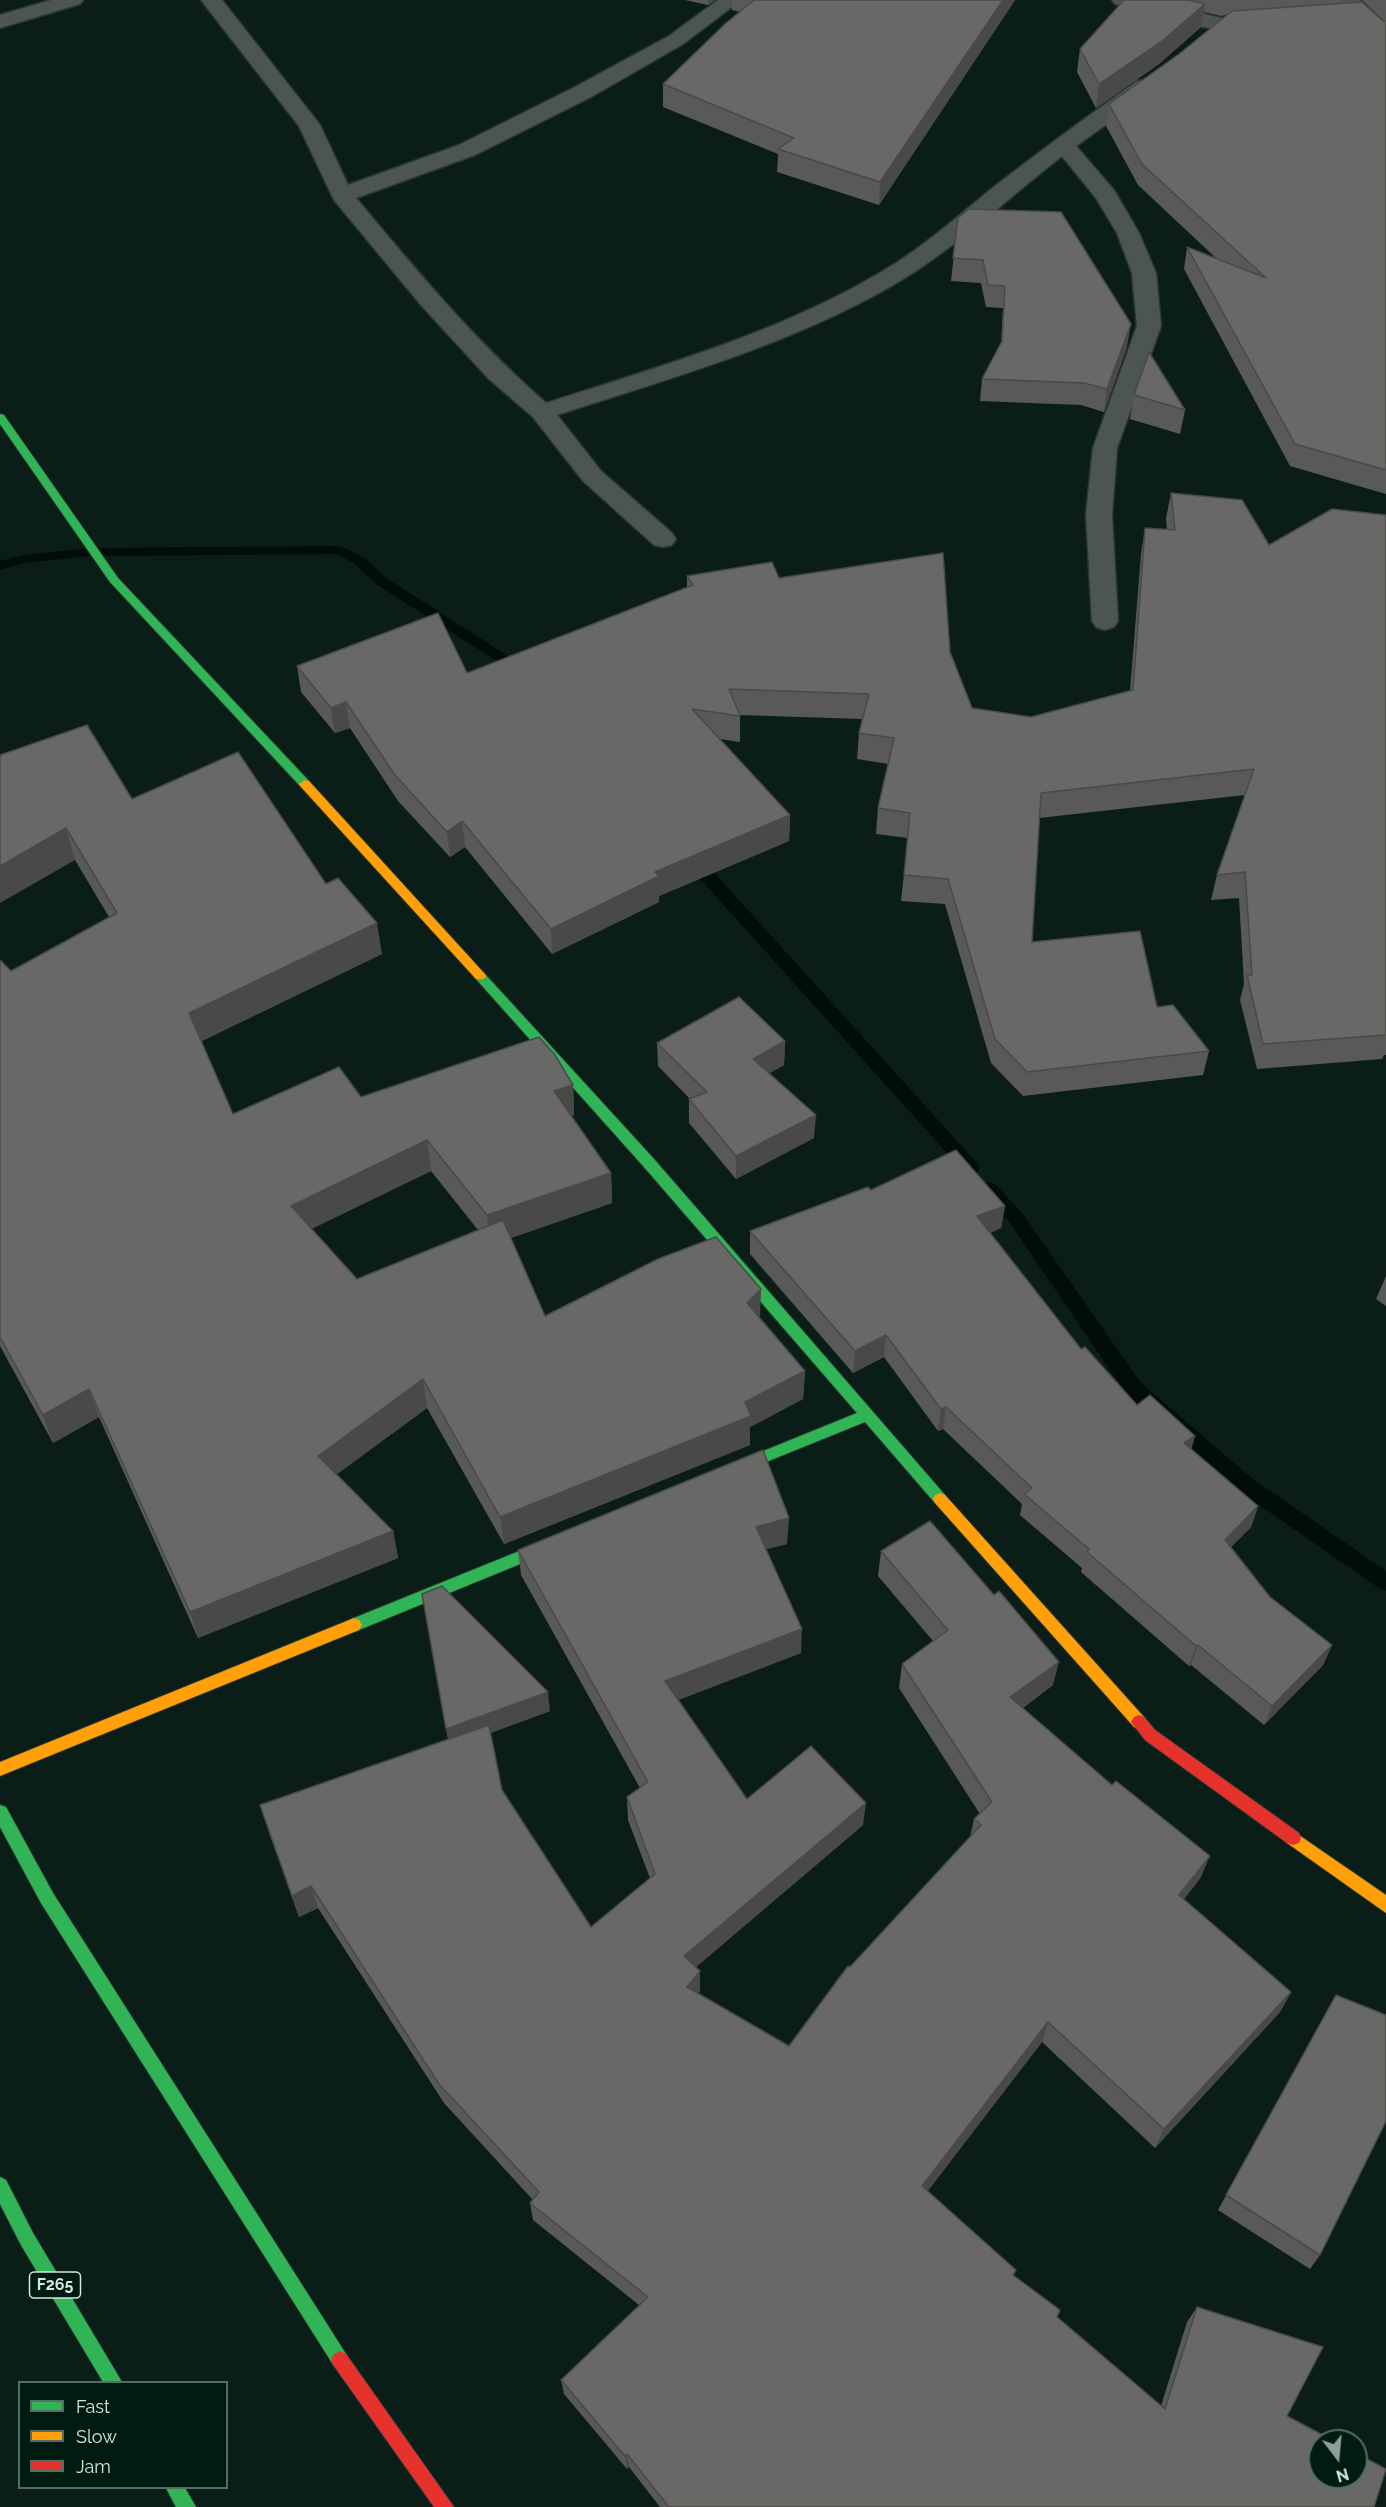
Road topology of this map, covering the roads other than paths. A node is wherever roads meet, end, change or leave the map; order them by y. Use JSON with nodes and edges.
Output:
{"nodes":[{"id":1,"x":73,"y":0,"type":"edge"},
{"id":2,"x":211,"y":0,"type":"edge"},
{"id":3,"x":731,"y":0,"type":"edge"},
{"id":4,"x":1122,"y":0,"type":"edge"},
{"id":5,"x":1171,"y":7,"type":"edge"},
{"id":6,"x":1345,"y":8,"type":"edge"},
{"id":7,"x":1277,"y":21,"type":"edge"},
{"id":8,"x":0,"y":22,"type":"edge"},
{"id":9,"x":1221,"y":24,"type":"junction"},
{"id":10,"x":1386,"y":36,"type":"edge"},
{"id":11,"x":1203,"y":40,"type":"edge"},
{"id":12,"x":1167,"y":70,"type":"edge"},
{"id":13,"x":1063,"y":144,"type":"junction"},
{"id":14,"x":342,"y":195,"type":"junction"},
{"id":15,"x":542,"y":412,"type":"junction"},
{"id":16,"x":0,"y":417,"type":"edge"},
{"id":17,"x":663,"y":539,"type":"dead end"},
{"id":18,"x":1105,"y":621,"type":"dead end"},
{"id":19,"x":866,"y":1415,"type":"junction"},
{"id":20,"x":711,"y":1479,"type":"edge"},
{"id":21,"x":567,"y":1538,"type":"edge"},
{"id":22,"x":0,"y":1769,"type":"edge"},
{"id":23,"x":0,"y":1812,"type":"edge"},
{"id":24,"x":1386,"y":1905,"type":"edge"},
{"id":25,"x":0,"y":2186,"type":"edge"},
{"id":26,"x":112,"y":2381,"type":"edge"},
{"id":27,"x":176,"y":2489,"type":"edge"},
{"id":28,"x":187,"y":2507,"type":"edge"},
{"id":29,"x":445,"y":2507,"type":"edge"}],
"edges":[{"from":1,"to":8,"type":"street"},
{"from":2,"to":14,"type":"street"},
{"from":3,"to":14,"type":"street"},
{"from":4,"to":5,"type":"street"},
{"from":5,"to":9,"type":"street"},
{"from":6,"to":10,"type":"street"},
{"from":7,"to":9,"type":"street"},
{"from":9,"to":11,"type":"street"},
{"from":12,"to":13,"type":"street"},
{"from":13,"to":15,"type":"street"},
{"from":13,"to":18,"type":"street"},
{"from":14,"to":15,"type":"street"},
{"from":15,"to":17,"type":"street"},
{"from":16,"to":19,"type":"main road"},
{"from":19,"to":20,"type":"main road"},
{"from":19,"to":24,"type":"main road"},
{"from":21,"to":22,"type":"main road"},
{"from":23,"to":29,"type":"main road"},
{"from":25,"to":26,"type":"main road","number":"F265"},
{"from":27,"to":28,"type":"main road"}]}
